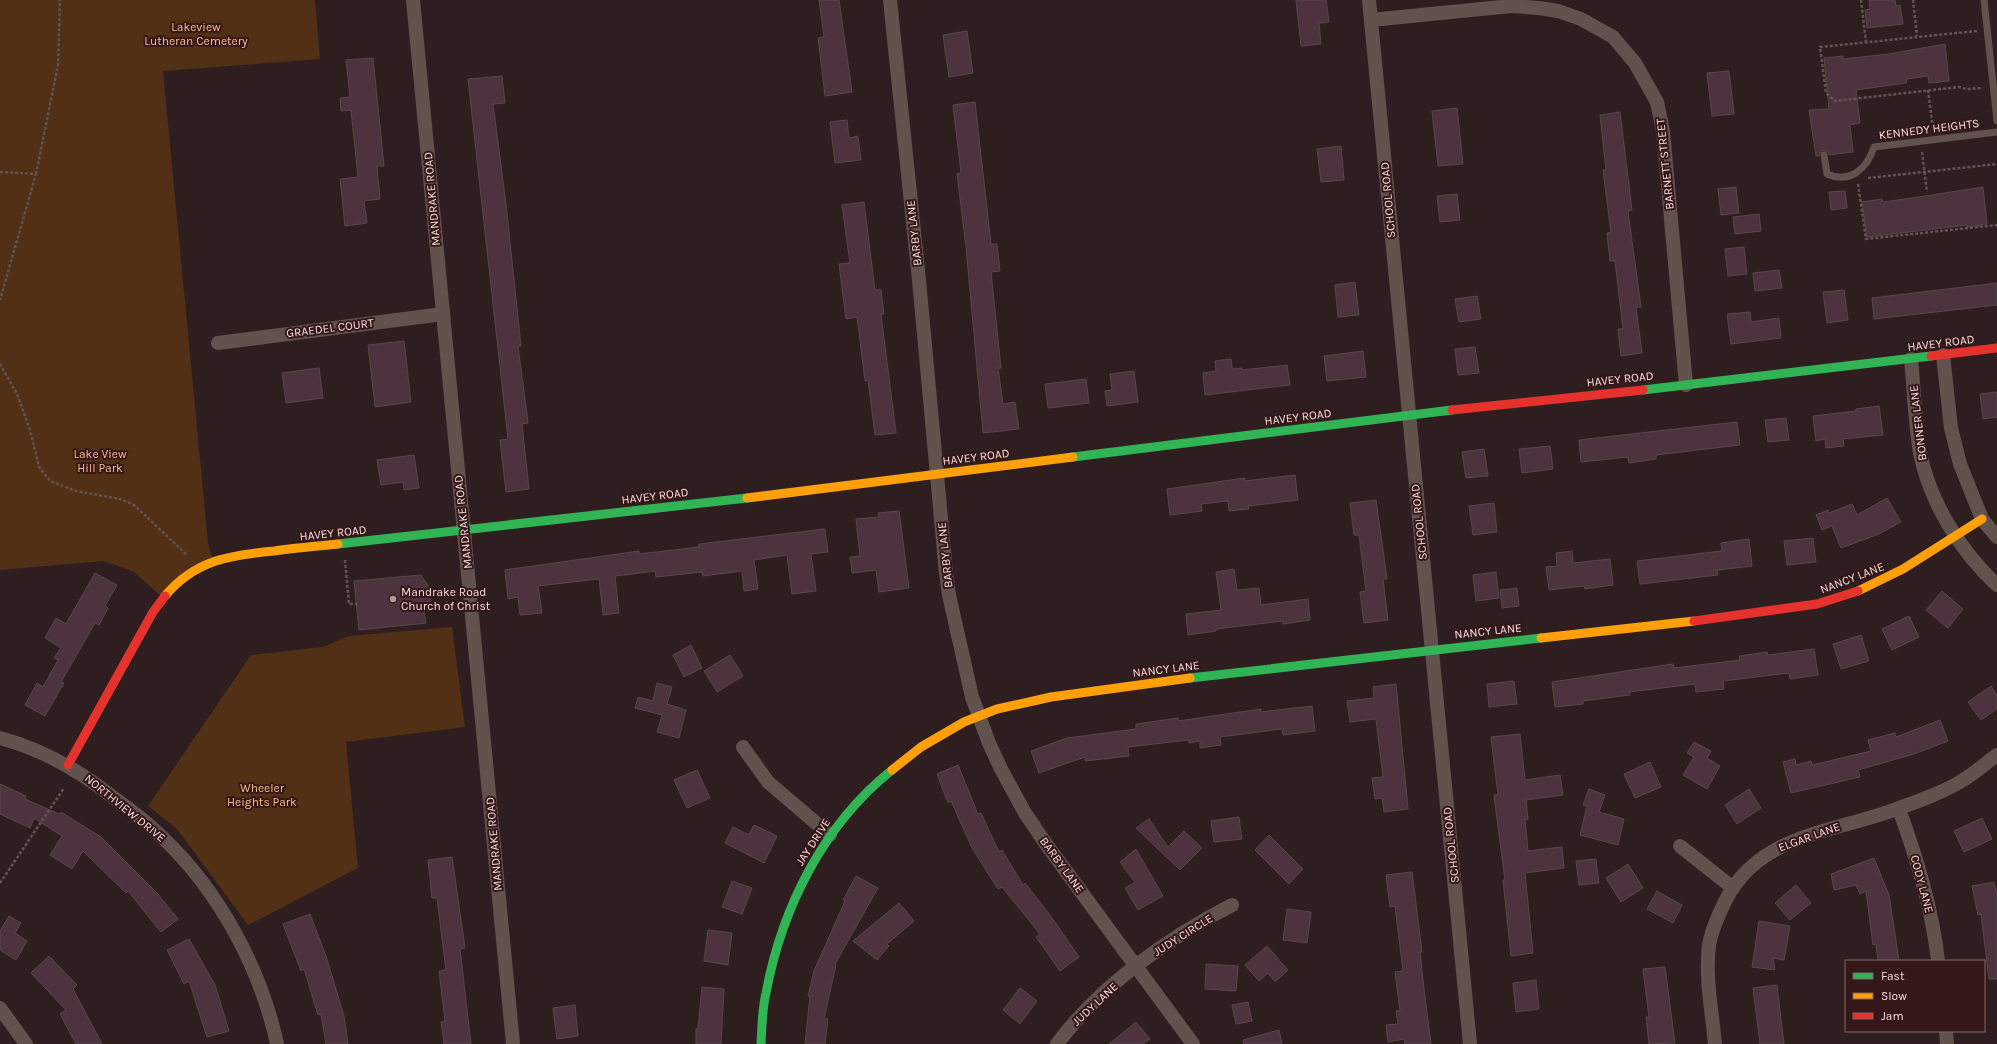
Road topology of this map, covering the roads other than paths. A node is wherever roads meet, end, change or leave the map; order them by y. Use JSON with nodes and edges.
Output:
{"nodes":[{"id":1,"x":413,"y":0,"type":"edge"},
{"id":2,"x":890,"y":0,"type":"edge"},
{"id":3,"x":1369,"y":0,"type":"edge"},
{"id":4,"x":1984,"y":0,"type":"edge"},
{"id":5,"x":1371,"y":20,"type":"junction"},
{"id":6,"x":1997,"y":121,"type":"edge"},
{"id":7,"x":1997,"y":132,"type":"edge"},
{"id":8,"x":1824,"y":155,"type":"dead end"},
{"id":9,"x":442,"y":314,"type":"junction"},
{"id":10,"x":218,"y":343,"type":"dead end"},
{"id":11,"x":1997,"y":348,"type":"edge"},
{"id":12,"x":1943,"y":355,"type":"junction"},
{"id":13,"x":1911,"y":359,"type":"junction"},
{"id":14,"x":1686,"y":385,"type":"junction"},
{"id":15,"x":1409,"y":416,"type":"junction"},
{"id":16,"x":938,"y":474,"type":"junction"},
{"id":17,"x":1982,"y":518,"type":"junction"},
{"id":18,"x":464,"y":530,"type":"junction"},
{"id":19,"x":1956,"y":536,"type":"junction"},
{"id":20,"x":1997,"y":537,"type":"edge"},
{"id":21,"x":1997,"y":585,"type":"edge"},
{"id":22,"x":1432,"y":649,"type":"junction"},
{"id":23,"x":979,"y":717,"type":"junction"},
{"id":24,"x":0,"y":738,"type":"edge"},
{"id":25,"x":743,"y":747,"type":"dead end"},
{"id":26,"x":1997,"y":755,"type":"edge"},
{"id":27,"x":68,"y":766,"type":"junction"},
{"id":28,"x":1899,"y":808,"type":"junction"},
{"id":29,"x":830,"y":835,"type":"junction"},
{"id":30,"x":1680,"y":846,"type":"dead end"},
{"id":31,"x":1733,"y":888,"type":"junction"},
{"id":32,"x":1232,"y":905,"type":"dead end"},
{"id":33,"x":1938,"y":960,"type":"edge"},
{"id":34,"x":1136,"y":967,"type":"junction"},
{"id":35,"x":0,"y":1008,"type":"edge"},
{"id":36,"x":1946,"y":1032,"type":"edge"},
{"id":37,"x":26,"y":1044,"type":"edge"},
{"id":38,"x":277,"y":1044,"type":"edge"},
{"id":39,"x":513,"y":1044,"type":"edge"},
{"id":40,"x":761,"y":1044,"type":"edge"},
{"id":41,"x":1057,"y":1044,"type":"edge"},
{"id":42,"x":1192,"y":1044,"type":"edge"},
{"id":43,"x":1470,"y":1044,"type":"edge"},
{"id":44,"x":1716,"y":1044,"type":"edge"},
{"id":45,"x":1947,"y":1044,"type":"edge"}],
"edges":[{"from":1,"to":9,"type":"street","name":"MANDRAKE ROAD"},
{"from":2,"to":16,"type":"street","name":"BARBY LANE"},
{"from":3,"to":5,"type":"street","name":"SCHOOL ROAD"},
{"from":4,"to":6,"type":"lane"},
{"from":5,"to":14,"type":"street","name":"BARNETT STREET"},
{"from":5,"to":15,"type":"street","name":"SCHOOL ROAD"},
{"from":7,"to":8,"type":"lane","name":"KENNEDY HEIGHTS"},
{"from":9,"to":10,"type":"street","name":"GRAEDEL COURT"},
{"from":9,"to":18,"type":"street","name":"MANDRAKE ROAD"},
{"from":11,"to":12,"type":"street","name":"HAVEY ROAD"},
{"from":12,"to":13,"type":"street","name":"HAVEY ROAD"},
{"from":12,"to":17,"type":"street"},
{"from":13,"to":14,"type":"street","name":"HAVEY ROAD"},
{"from":13,"to":19,"type":"street","name":"BONNER LANE"},
{"from":14,"to":15,"type":"street","name":"HAVEY ROAD"},
{"from":15,"to":16,"type":"street","name":"HAVEY ROAD"},
{"from":15,"to":22,"type":"street","name":"SCHOOL ROAD"},
{"from":16,"to":18,"type":"street","name":"HAVEY ROAD"},
{"from":16,"to":23,"type":"street","name":"BARBY LANE"},
{"from":17,"to":19,"type":"street","name":"NANCY LANE"},
{"from":17,"to":20,"type":"street"},
{"from":18,"to":27,"type":"street","name":"HAVEY ROAD"},
{"from":18,"to":39,"type":"street","name":"MANDRAKE ROAD"},
{"from":19,"to":21,"type":"street","name":"BONNER LANE"},
{"from":19,"to":22,"type":"street","name":"NANCY LANE"},
{"from":22,"to":23,"type":"street","name":"NANCY LANE"},
{"from":22,"to":43,"type":"street","name":"SCHOOL ROAD"},
{"from":23,"to":29,"type":"street","name":"JAY DRIVE"},
{"from":23,"to":34,"type":"street","name":"BARBY LANE"},
{"from":24,"to":27,"type":"street","name":"NORTHVIEW DRIVE"},
{"from":25,"to":29,"type":"street"},
{"from":26,"to":28,"type":"street","name":"ELGAR LANE"},
{"from":27,"to":38,"type":"street","name":"NORTHVIEW DRIVE"},
{"from":28,"to":31,"type":"street","name":"ELGAR LANE"},
{"from":28,"to":33,"type":"street","name":"CODY LANE"},
{"from":29,"to":40,"type":"street","name":"JAY DRIVE"},
{"from":30,"to":31,"type":"street"},
{"from":31,"to":44,"type":"street","name":"ELGAR LANE"},
{"from":32,"to":34,"type":"street","name":"JUDY CIRCLE"},
{"from":34,"to":41,"type":"street","name":"JUDY LANE"},
{"from":34,"to":42,"type":"street","name":"BARBY LANE"},
{"from":35,"to":37,"type":"street"},
{"from":36,"to":45,"type":"street"}]}
